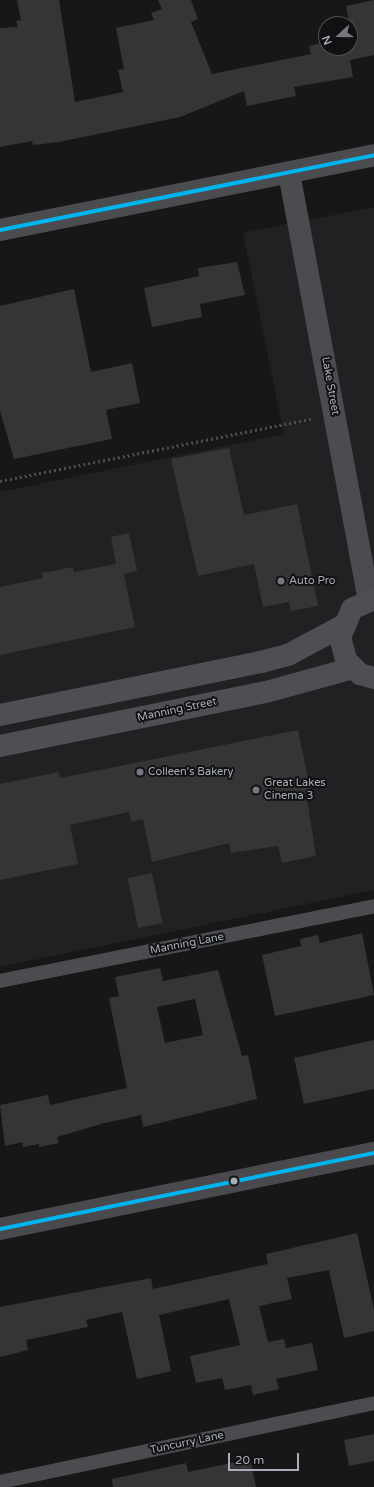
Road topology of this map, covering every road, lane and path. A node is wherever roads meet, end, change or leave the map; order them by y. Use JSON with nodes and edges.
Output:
{"nodes":[{"id":1,"x":374,"y":155,"type":"edge"},
{"id":2,"x":289,"y":173,"type":"junction"},
{"id":3,"x":0,"y":230,"type":"edge"},
{"id":4,"x":335,"y":415,"type":"junction"},
{"id":5,"x":0,"y":481,"type":"edge"},
{"id":6,"x":372,"y":599,"type":"edge"},
{"id":7,"x":342,"y":626,"type":"junction"},
{"id":8,"x":353,"y":668,"type":"junction"},
{"id":9,"x":374,"y":678,"type":"edge"},
{"id":10,"x":0,"y":715,"type":"edge"},
{"id":11,"x":0,"y":746,"type":"edge"},
{"id":12,"x":374,"y":906,"type":"edge"},
{"id":13,"x":0,"y":981,"type":"edge"},
{"id":14,"x":374,"y":1153,"type":"edge"},
{"id":15,"x":0,"y":1229,"type":"edge"},
{"id":16,"x":374,"y":1403,"type":"edge"},
{"id":17,"x":0,"y":1482,"type":"edge"}],
"edges":[{"from":1,"to":2,"type":"street"},
{"from":2,"to":3,"type":"street"},
{"from":2,"to":4,"type":"street","name":"Lake Street"},
{"from":4,"to":5,"type":"path"},
{"from":4,"to":6,"type":"street","name":"Lake Street"},
{"from":6,"to":7,"type":"main road"},
{"from":7,"to":8,"type":"main road"},
{"from":7,"to":10,"type":"main road"},
{"from":8,"to":9,"type":"main road"},
{"from":8,"to":11,"type":"main road","name":"Manning Street"},
{"from":12,"to":13,"type":"lane","name":"Manning Lane"},
{"from":14,"to":15,"type":"street"},
{"from":16,"to":17,"type":"lane","name":"Tuncurry Lane"}]}
